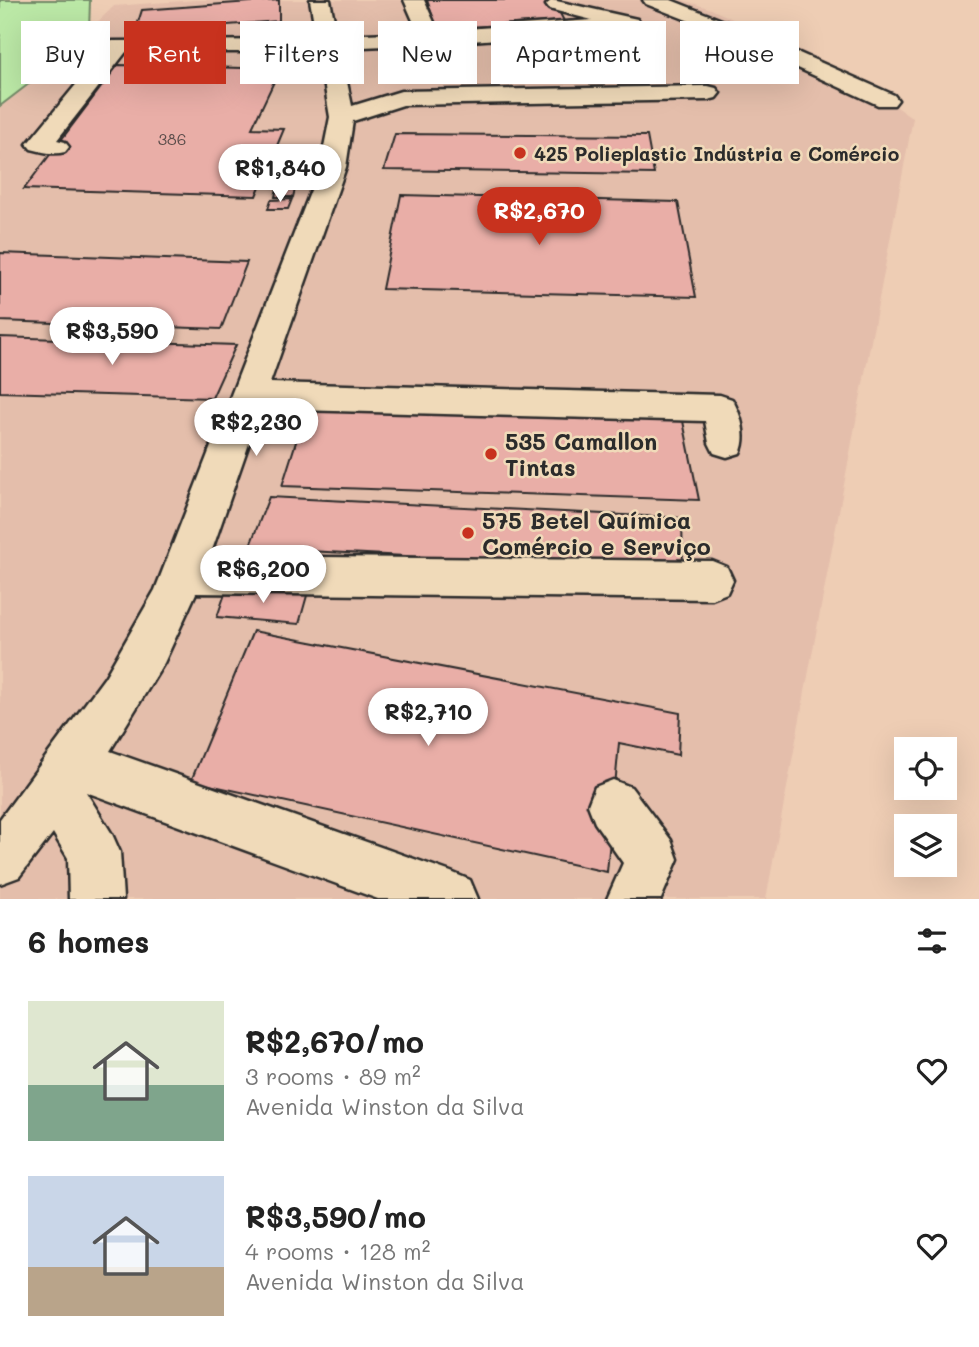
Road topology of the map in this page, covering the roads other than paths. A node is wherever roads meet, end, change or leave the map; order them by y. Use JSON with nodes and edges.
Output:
{"nodes":[{"id":1,"x":414,"y":0,"type":"edge"},
{"id":2,"x":653,"y":0,"type":"edge"},
{"id":3,"x":556,"y":5,"type":"dead end"},
{"id":4,"x":423,"y":21,"type":"edge"},
{"id":5,"x":477,"y":35,"type":"edge"},
{"id":6,"x":240,"y":37,"type":"edge"},
{"id":7,"x":335,"y":84,"type":"edge"},
{"id":8,"x":708,"y":93,"type":"dead end"},
{"id":9,"x":886,"y":100,"type":"dead end"},
{"id":10,"x":342,"y":117,"type":"junction"},
{"id":11,"x":56,"y":147,"type":"dead end"},
{"id":12,"x":248,"y":396,"type":"junction"},
{"id":13,"x":727,"y":443,"type":"dead end"},
{"id":14,"x":183,"y":574,"type":"junction"},
{"id":15,"x":712,"y":580,"type":"dead end"},
{"id":16,"x":64,"y":776,"type":"junction"},
{"id":17,"x":613,"y":805,"type":"dead end"},
{"id":18,"x":0,"y":859,"type":"edge"},
{"id":19,"x":96,"y":899,"type":"edge"},
{"id":20,"x":451,"y":899,"type":"edge"},
{"id":21,"x":634,"y":899,"type":"edge"}],
"edges":[{"from":1,"to":4,"type":"street"},
{"from":2,"to":9,"type":"street"},
{"from":3,"to":5,"type":"street"},
{"from":6,"to":11,"type":"street"},
{"from":7,"to":10,"type":"street"},
{"from":8,"to":10,"type":"street"},
{"from":10,"to":12,"type":"street"},
{"from":12,"to":13,"type":"street"},
{"from":12,"to":14,"type":"street"},
{"from":14,"to":15,"type":"street"},
{"from":14,"to":16,"type":"street"},
{"from":16,"to":18,"type":"street"},
{"from":16,"to":19,"type":"street"},
{"from":16,"to":20,"type":"street"},
{"from":17,"to":21,"type":"street"}]}
